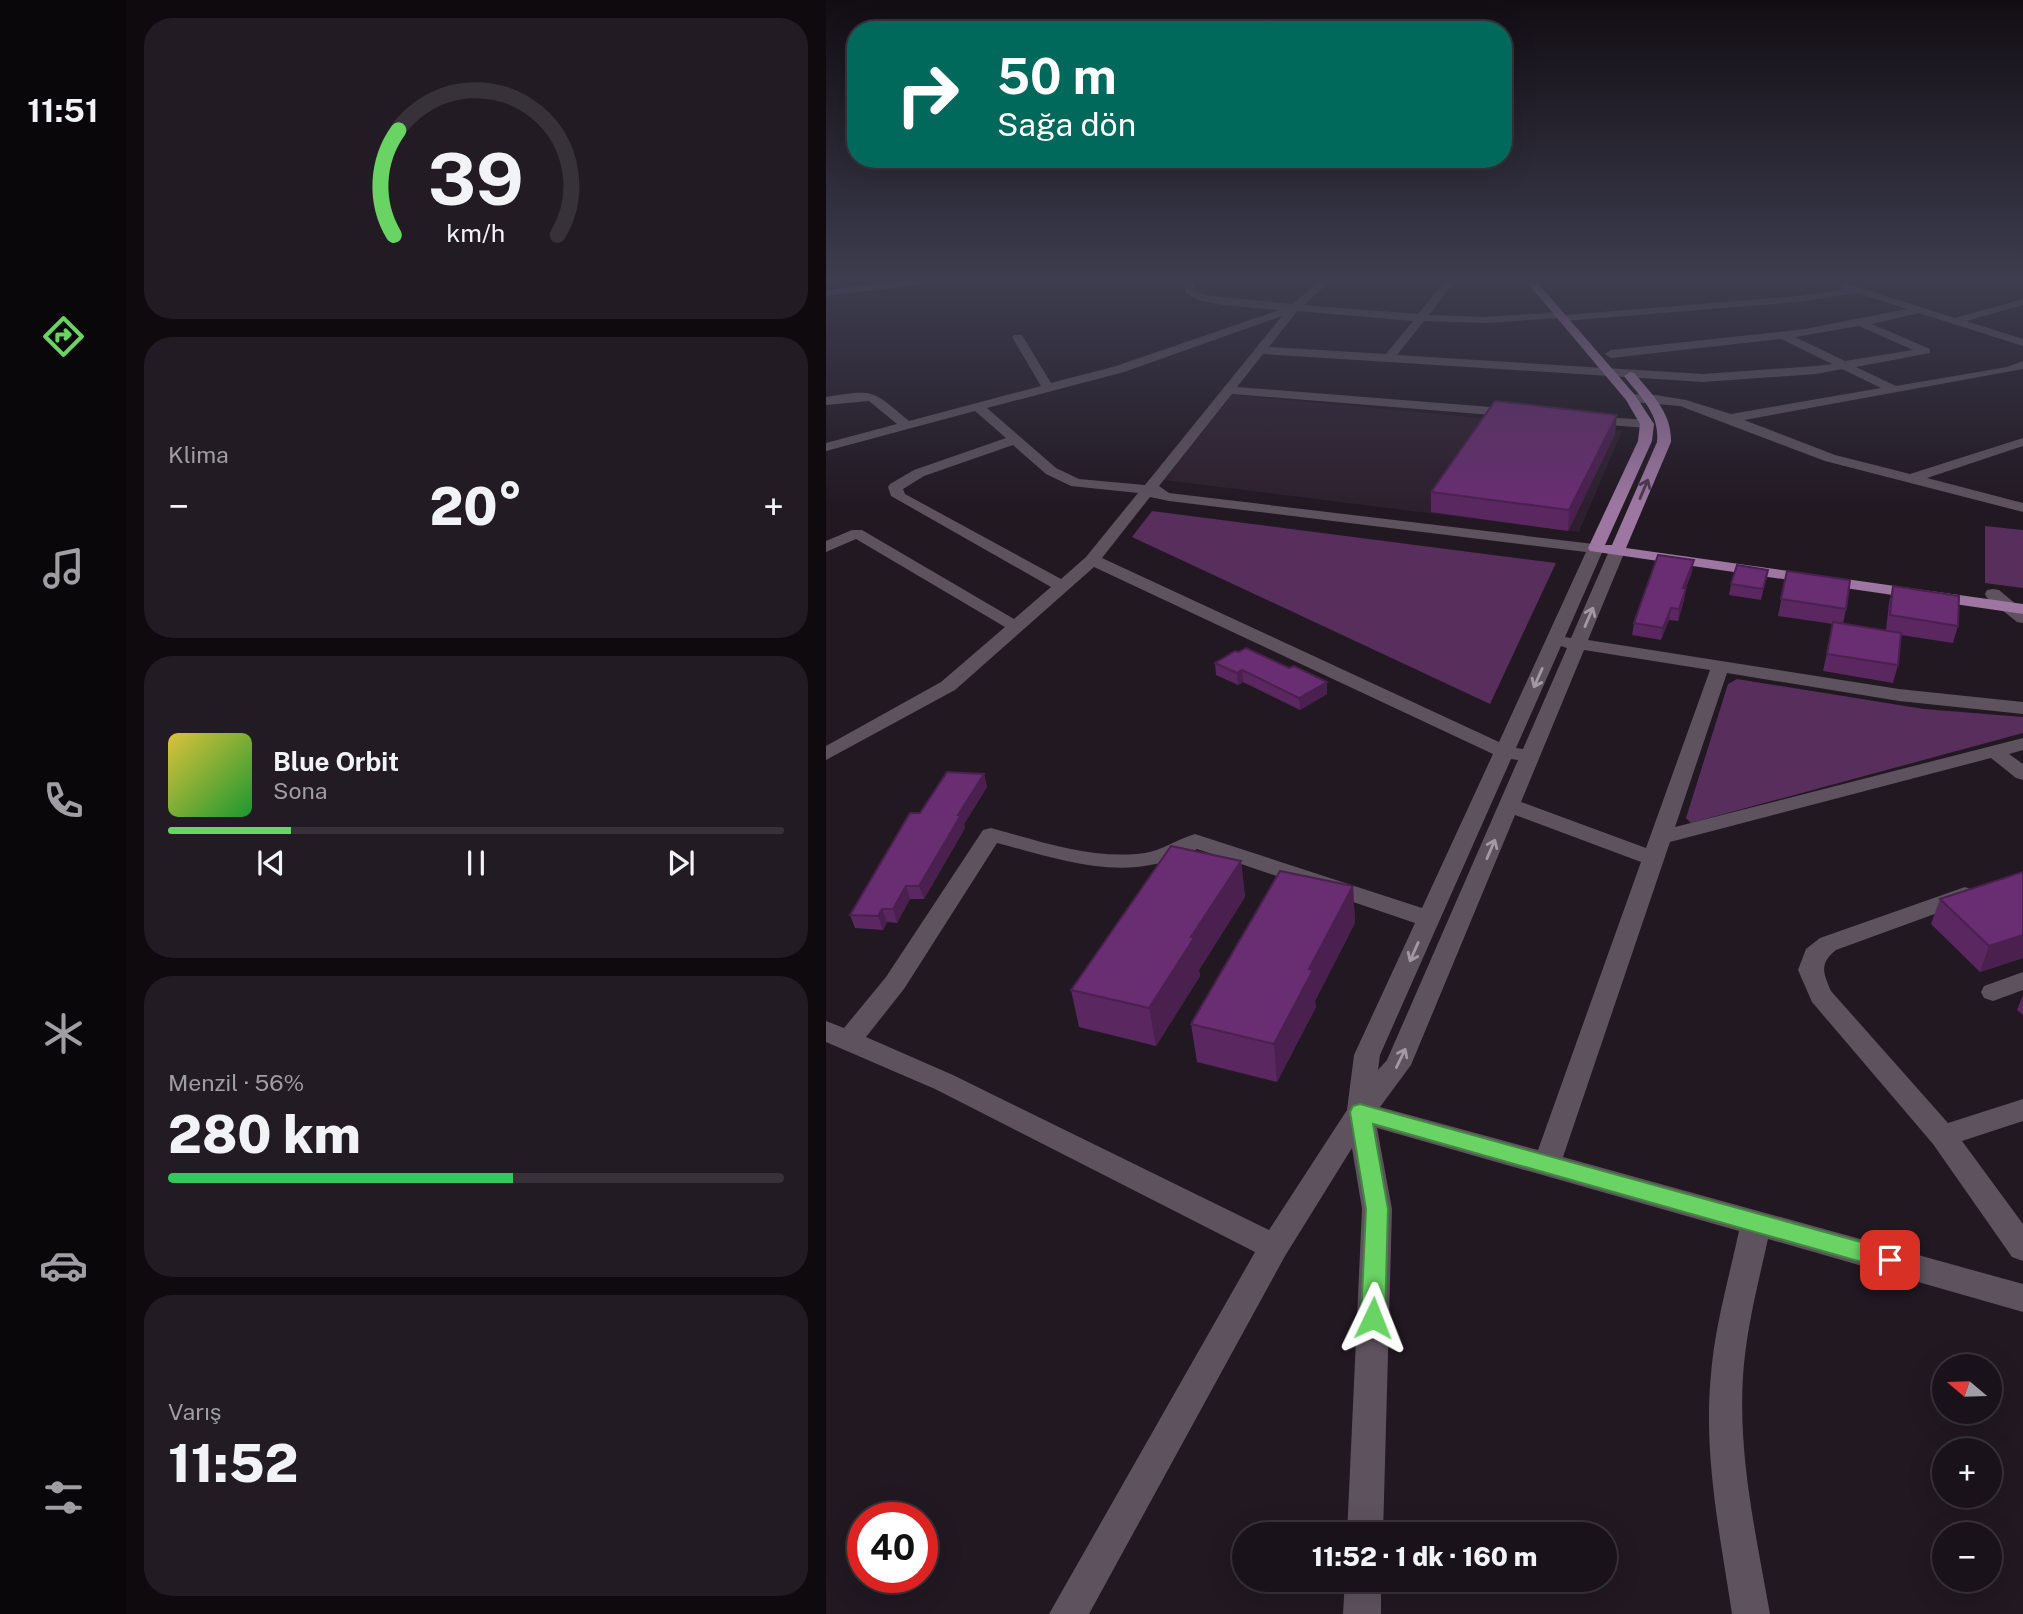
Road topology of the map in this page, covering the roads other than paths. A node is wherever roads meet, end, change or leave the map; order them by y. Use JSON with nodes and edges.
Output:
{"nodes":[{"id":1,"x":1029,"y":356,"type":"edge"},
{"id":2,"x":1156,"y":356,"type":"edge"},
{"id":3,"x":1255,"y":356,"type":"edge"},
{"id":4,"x":1362,"y":356,"type":"edge"},
{"id":5,"x":1597,"y":356,"type":"edge"},
{"id":6,"x":1613,"y":356,"type":"edge"},
{"id":7,"x":1822,"y":356,"type":"edge"},
{"id":8,"x":1895,"y":356,"type":"edge"},
{"id":9,"x":1389,"y":358,"type":"joint"},
{"id":10,"x":2023,"y":365,"type":"edge"},
{"id":11,"x":1840,"y":366,"type":"junction"},
{"id":12,"x":1610,"y":372,"type":"junction"},
{"id":13,"x":1626,"y":372,"type":"junction"},
{"id":14,"x":1048,"y":388,"type":"junction"},
{"id":15,"x":1228,"y":390,"type":"junction"},
{"id":16,"x":1894,"y":390,"type":"junction"},
{"id":17,"x":1648,"y":397,"type":"junction"},
{"id":18,"x":1632,"y":398,"type":"junction"},
{"id":19,"x":826,"y":401,"type":"edge"},
{"id":20,"x":977,"y":406,"type":"junction"},
{"id":21,"x":1524,"y":414,"type":"edge"},
{"id":22,"x":1577,"y":419,"type":"edge"},
{"id":23,"x":1727,"y":419,"type":"junction"},
{"id":24,"x":1647,"y":424,"type":"junction"},
{"id":25,"x":906,"y":425,"type":"junction"},
{"id":26,"x":1016,"y":439,"type":"junction"},
{"id":27,"x":2023,"y":442,"type":"edge"},
{"id":28,"x":826,"y":447,"type":"edge"},
{"id":29,"x":1912,"y":478,"type":"junction"},
{"id":30,"x":1146,"y":491,"type":"junction"},
{"id":31,"x":2023,"y":508,"type":"edge"},
{"id":32,"x":1609,"y":546,"type":"junction"},
{"id":33,"x":826,"y":547,"type":"edge"},
{"id":34,"x":1092,"y":560,"type":"junction"},
{"id":35,"x":1062,"y":586,"type":"junction"},
{"id":36,"x":2023,"y":598,"type":"edge"},
{"id":37,"x":1999,"y":600,"type":"junction"},
{"id":38,"x":2023,"y":609,"type":"edge"},
{"id":39,"x":2023,"y":618,"type":"edge"},
{"id":40,"x":1016,"y":627,"type":"junction"},
{"id":41,"x":1555,"y":640,"type":"junction"},
{"id":42,"x":1578,"y":644,"type":"junction"},
{"id":43,"x":1720,"y":668,"type":"junction"},
{"id":44,"x":2023,"y":708,"type":"edge"},
{"id":45,"x":2023,"y":744,"type":"edge"},
{"id":46,"x":1505,"y":752,"type":"junction"},
{"id":47,"x":1996,"y":753,"type":"junction"},
{"id":48,"x":826,"y":754,"type":"edge"},
{"id":49,"x":1530,"y":756,"type":"junction"},
{"id":50,"x":2023,"y":774,"type":"edge"},
{"id":51,"x":1509,"y":805,"type":"junction"},
{"id":52,"x":1655,"y":848,"type":"junction"},
{"id":53,"x":1984,"y":888,"type":"edge"},
{"id":54,"x":1429,"y":919,"type":"junction"},
{"id":55,"x":2023,"y":981,"type":"edge"},
{"id":56,"x":1993,"y":992,"type":"dead end"},
{"id":57,"x":838,"y":1035,"type":"edge"},
{"id":58,"x":2023,"y":1110,"type":"edge"},
{"id":59,"x":1360,"y":1112,"type":"junction"},
{"id":60,"x":1943,"y":1136,"type":"junction"},
{"id":61,"x":1547,"y":1163,"type":"junction"},
{"id":62,"x":1756,"y":1223,"type":"junction"},
{"id":63,"x":1274,"y":1247,"type":"junction"},
{"id":64,"x":2023,"y":1248,"type":"edge"},
{"id":65,"x":2023,"y":1298,"type":"edge"},
{"id":66,"x":1365,"y":1522,"type":"edge"},
{"id":67,"x":1363,"y":1592,"type":"edge"},
{"id":68,"x":1068,"y":1614,"type":"edge"},
{"id":69,"x":1362,"y":1614,"type":"edge"},
{"id":70,"x":1751,"y":1614,"type":"edge"}],
"edges":[{"from":1,"to":14,"type":"street"},
{"from":2,"to":14,"type":"street"},
{"from":3,"to":15,"type":"street"},
{"from":4,"to":9,"type":"street"},
{"from":5,"to":12,"type":"main road"},
{"from":6,"to":13,"type":"main road"},
{"from":7,"to":11,"type":"street"},
{"from":8,"to":11,"type":"street"},
{"from":9,"to":12,"type":"street"},
{"from":10,"to":16,"type":"street"},
{"from":11,"to":13,"type":"street"},
{"from":11,"to":16,"type":"street"},
{"from":12,"to":13,"type":"street"},
{"from":12,"to":18,"type":"main road"},
{"from":13,"to":17,"type":"main road"},
{"from":14,"to":20,"type":"street"},
{"from":15,"to":21,"type":"street"},
{"from":15,"to":30,"type":"street"},
{"from":16,"to":23,"type":"street"},
{"from":17,"to":18,"type":"street"},
{"from":17,"to":23,"type":"street"},
{"from":32,"to":17,"type":"main road","one_way":true},
{"from":18,"to":24,"type":"main road"},
{"from":19,"to":25,"type":"street"},
{"from":20,"to":25,"type":"street"},
{"from":20,"to":26,"type":"street"},
{"from":22,"to":24,"type":"street"},
{"from":23,"to":29,"type":"street"},
{"from":24,"to":32,"type":"main road"},
{"from":25,"to":28,"type":"street"},
{"from":26,"to":30,"type":"street"},
{"from":26,"to":35,"type":"street"},
{"from":27,"to":29,"type":"street"},
{"from":29,"to":31,"type":"street"},
{"from":30,"to":32,"type":"street"},
{"from":30,"to":34,"type":"street"},
{"from":32,"to":37,"type":"main road"},
{"from":32,"to":41,"type":"street"},
{"from":42,"to":32,"type":"street","one_way":true},
{"from":33,"to":40,"type":"street"},
{"from":34,"to":35,"type":"street"},
{"from":34,"to":46,"type":"street"},
{"from":35,"to":40,"type":"street"},
{"from":36,"to":37,"type":"main road"},
{"from":37,"to":38,"type":"main road"},
{"from":37,"to":39,"type":"street"},
{"from":40,"to":48,"type":"street"},
{"from":41,"to":42,"type":"street"},
{"from":41,"to":46,"type":"street","one_way":true},
{"from":42,"to":43,"type":"street"},
{"from":42,"to":49,"type":"street"},
{"from":43,"to":44,"type":"street"},
{"from":43,"to":52,"type":"street"},
{"from":45,"to":47,"type":"street"},
{"from":46,"to":49,"type":"street"},
{"from":46,"to":54,"type":"street"},
{"from":47,"to":50,"type":"street"},
{"from":47,"to":52,"type":"street"},
{"from":49,"to":51,"type":"street"},
{"from":51,"to":52,"type":"street"},
{"from":59,"to":51,"type":"street","one_way":true},
{"from":52,"to":61,"type":"street"},
{"from":53,"to":60,"type":"street"},
{"from":54,"to":57,"type":"street"},
{"from":54,"to":59,"type":"street","one_way":true},
{"from":55,"to":56,"type":"street"},
{"from":57,"to":63,"type":"street"},
{"from":58,"to":60,"type":"street"},
{"from":59,"to":61,"type":"street"},
{"from":59,"to":63,"type":"street"},
{"from":59,"to":66,"type":"street"},
{"from":60,"to":64,"type":"street"},
{"from":61,"to":62,"type":"street"},
{"from":62,"to":65,"type":"street"},
{"from":62,"to":70,"type":"street"},
{"from":63,"to":68,"type":"street"},
{"from":67,"to":69,"type":"street"}]}
